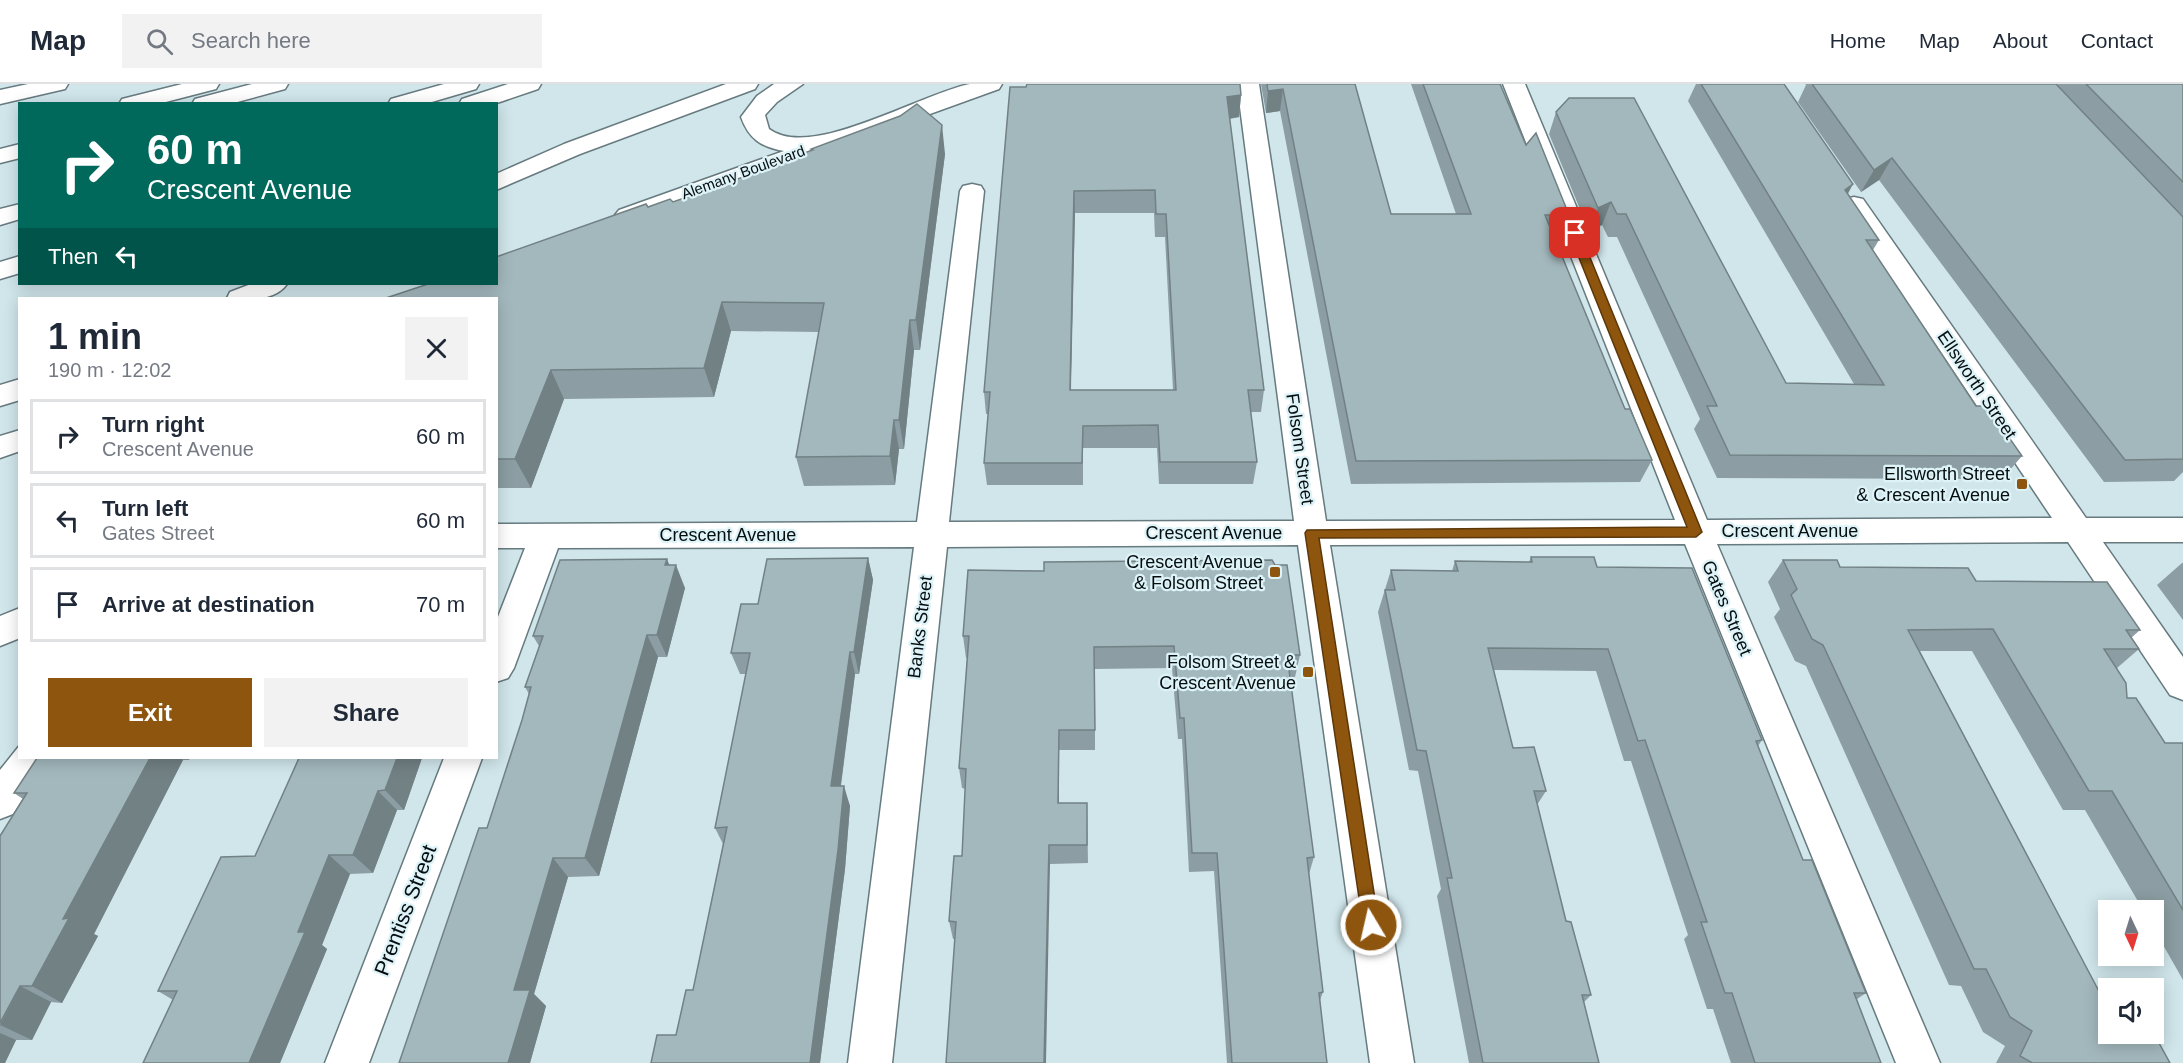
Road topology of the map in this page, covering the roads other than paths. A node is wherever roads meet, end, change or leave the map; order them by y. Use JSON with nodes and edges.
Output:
{"nodes":[{"id":1,"x":57,"y":84,"type":"edge"},
{"id":2,"x":208,"y":84,"type":"edge"},
{"id":3,"x":277,"y":84,"type":"edge"},
{"id":4,"x":468,"y":84,"type":"edge"},
{"id":5,"x":530,"y":84,"type":"edge"},
{"id":6,"x":537,"y":84,"type":"edge"},
{"id":7,"x":747,"y":84,"type":"edge"},
{"id":8,"x":792,"y":84,"type":"edge"},
{"id":9,"x":991,"y":84,"type":"edge"},
{"id":10,"x":1248,"y":84,"type":"edge"},
{"id":11,"x":1514,"y":84,"type":"edge"},
{"id":12,"x":0,"y":97,"type":"edge"},
{"id":13,"x":136,"y":102,"type":"edge"},
{"id":14,"x":210,"y":102,"type":"edge"},
{"id":15,"x":406,"y":102,"type":"edge"},
{"id":16,"x":476,"y":102,"type":"edge"},
{"id":17,"x":487,"y":102,"type":"edge"},
{"id":18,"x":18,"y":130,"type":"edge"},
{"id":19,"x":0,"y":135,"type":"edge"},
{"id":20,"x":835,"y":138,"type":"junction"},
{"id":21,"x":18,"y":152,"type":"edge"},
{"id":22,"x":0,"y":156,"type":"edge"},
{"id":23,"x":498,"y":182,"type":"edge"},
{"id":24,"x":1841,"y":185,"type":"edge"},
{"id":25,"x":972,"y":191,"type":"dead end"},
{"id":26,"x":18,"y":212,"type":"edge"},
{"id":27,"x":0,"y":217,"type":"edge"},
{"id":28,"x":606,"y":223,"type":"edge"},
{"id":29,"x":18,"y":247,"type":"edge"},
{"id":30,"x":0,"y":252,"type":"edge"},
{"id":31,"x":18,"y":265,"type":"edge"},
{"id":32,"x":0,"y":271,"type":"edge"},
{"id":33,"x":272,"y":285,"type":"edge"},
{"id":34,"x":242,"y":297,"type":"edge"},
{"id":35,"x":18,"y":390,"type":"edge"},
{"id":36,"x":0,"y":396,"type":"edge"},
{"id":37,"x":18,"y":441,"type":"edge"},
{"id":38,"x":0,"y":447,"type":"edge"},
{"id":39,"x":2077,"y":530,"type":"junction"},
{"id":40,"x":2183,"y":530,"type":"edge"},
{"id":41,"x":1696,"y":532,"type":"junction"},
{"id":42,"x":1312,"y":533,"type":"junction"},
{"id":43,"x":930,"y":535,"type":"junction"},
{"id":44,"x":498,"y":536,"type":"edge"},
{"id":45,"x":546,"y":536,"type":"junction"},
{"id":46,"x":18,"y":623,"type":"edge"},
{"id":47,"x":0,"y":632,"type":"edge"},
{"id":48,"x":498,"y":663,"type":"edge"},
{"id":49,"x":2183,"y":685,"type":"edge"},
{"id":50,"x":28,"y":759,"type":"edge"},
{"id":51,"x":463,"y":759,"type":"edge"},
{"id":52,"x":0,"y":802,"type":"edge"},
{"id":53,"x":347,"y":1063,"type":"edge"},
{"id":54,"x":870,"y":1063,"type":"edge"},
{"id":55,"x":1392,"y":1063,"type":"edge"},
{"id":56,"x":1918,"y":1063,"type":"edge"}],
"edges":[{"from":1,"to":12,"type":"main road"},
{"from":2,"to":13,"type":"main road"},
{"from":3,"to":14,"type":"main road"},
{"from":4,"to":15,"type":"main road"},
{"from":5,"to":16,"type":"main road"},
{"from":6,"to":17,"type":"main road"},
{"from":7,"to":23,"type":"main road"},
{"from":8,"to":20,"type":"main road"},
{"from":9,"to":20,"type":"main road","name":"Alemany Boulevard"},
{"from":10,"to":42,"type":"main road","name":"Folsom Street"},
{"from":11,"to":41,"type":"main road","name":"Gates Street"},
{"from":18,"to":19,"type":"main road"},
{"from":20,"to":28,"type":"main road","name":"Alemany Boulevard"},
{"from":21,"to":22,"type":"main road"},
{"from":24,"to":39,"type":"main road","name":"Ellsworth Street"},
{"from":25,"to":43,"type":"main road","name":"Banks Street"},
{"from":26,"to":27,"type":"main road"},
{"from":29,"to":30,"type":"main road"},
{"from":31,"to":32,"type":"main road"},
{"from":33,"to":34,"type":"main road"},
{"from":35,"to":36,"type":"main road"},
{"from":37,"to":38,"type":"main road"},
{"from":39,"to":40,"type":"main road","name":"Crescent Avenue"},
{"from":39,"to":41,"type":"main road","name":"Crescent Avenue"},
{"from":39,"to":49,"type":"main road","name":"Ellsworth Street"},
{"from":41,"to":42,"type":"main road","name":"Crescent Avenue"},
{"from":41,"to":56,"type":"main road","name":"Gates Street"},
{"from":42,"to":43,"type":"main road","name":"Crescent Avenue"},
{"from":42,"to":55,"type":"main road","name":"Folsom Street"},
{"from":43,"to":45,"type":"main road","name":"Crescent Avenue"},
{"from":43,"to":54,"type":"main road","name":"Banks Street"},
{"from":44,"to":45,"type":"main road","name":"Crescent Avenue"},
{"from":45,"to":48,"type":"main road"},
{"from":46,"to":47,"type":"main road"},
{"from":50,"to":52,"type":"main road"},
{"from":51,"to":53,"type":"main road","name":"Prentiss Street"}]}
